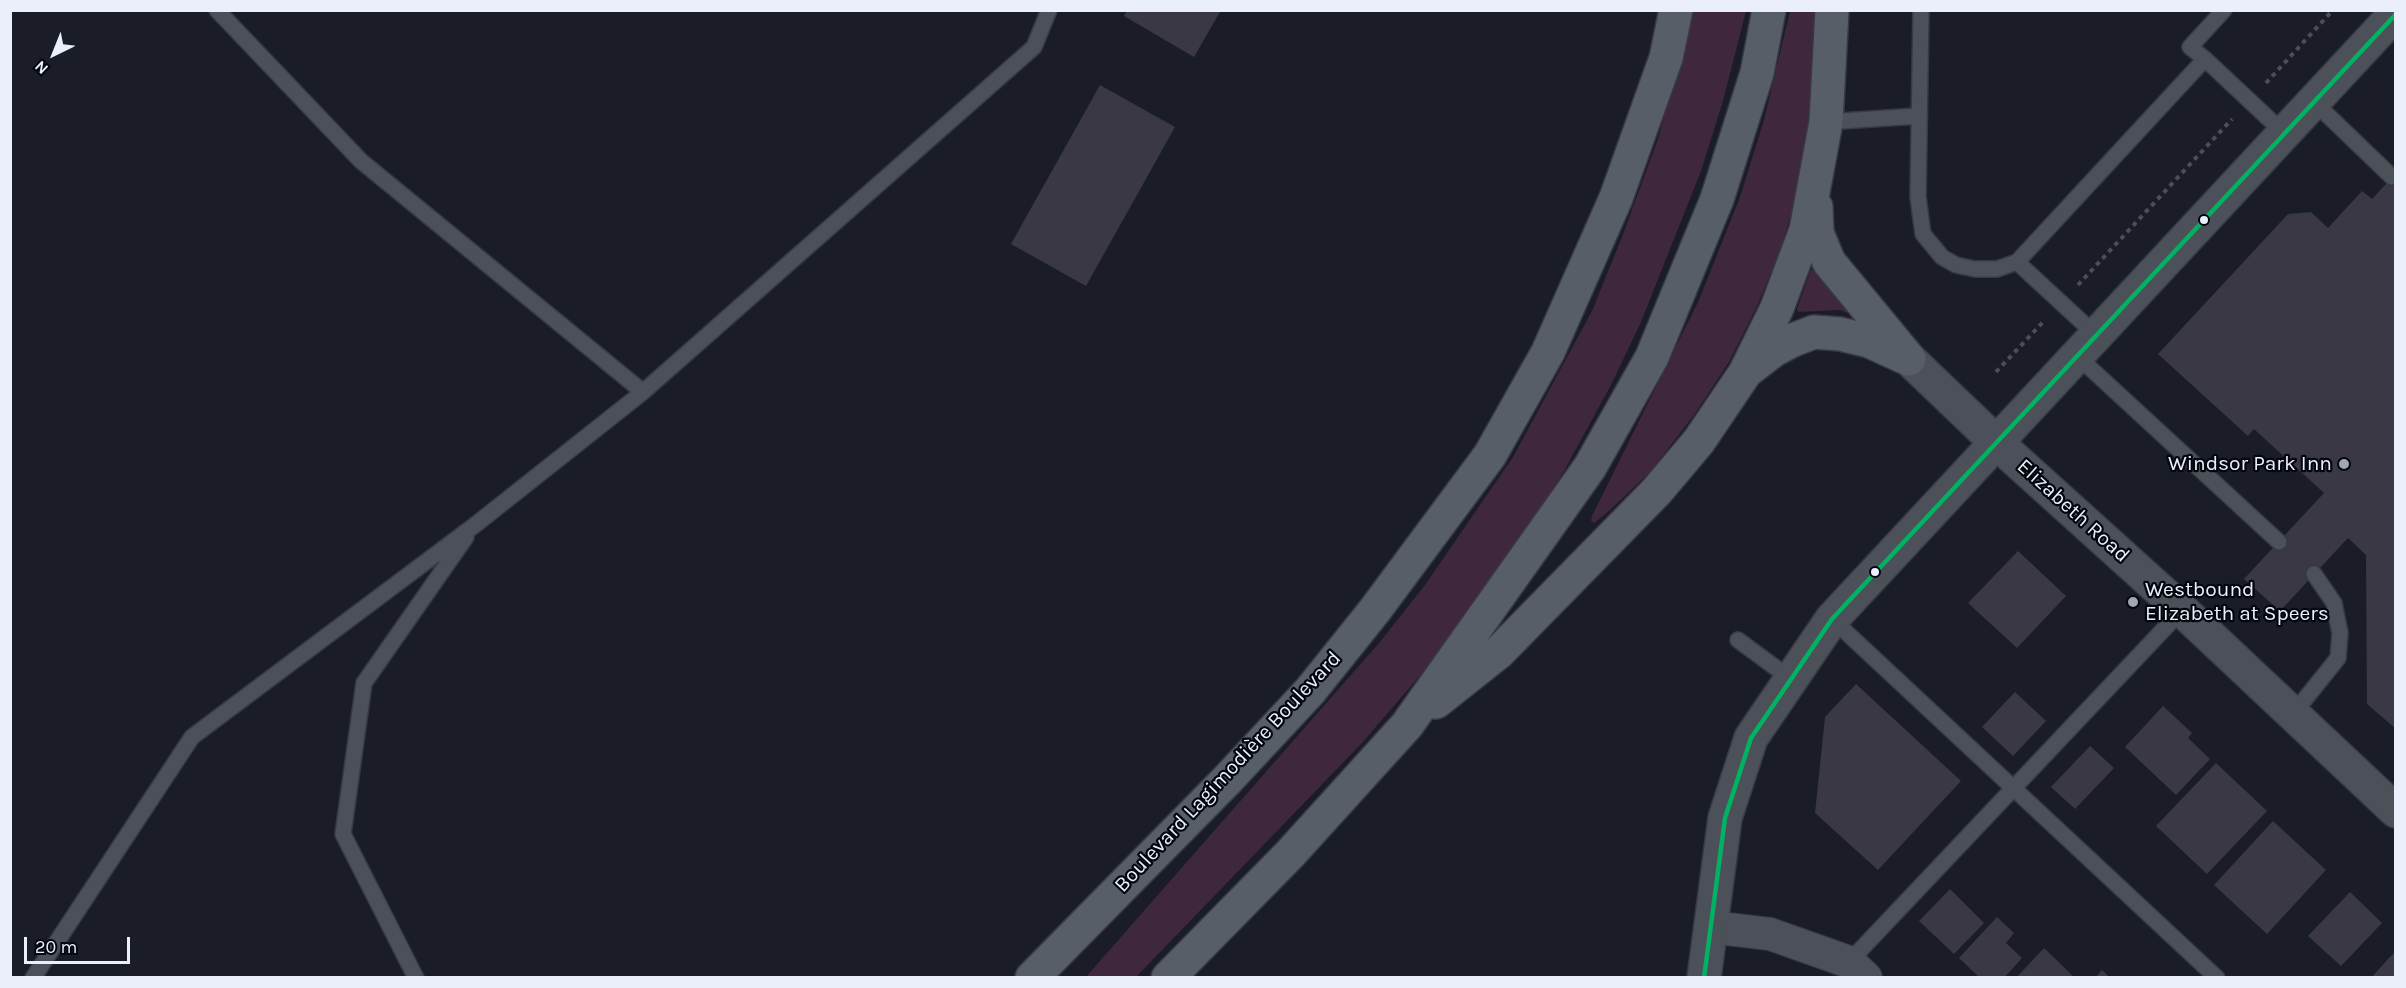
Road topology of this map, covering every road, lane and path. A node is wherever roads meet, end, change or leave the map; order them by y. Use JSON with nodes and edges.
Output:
{"nodes":[{"id":1,"x":217,"y":10,"type":"edge"},
{"id":2,"x":1048,"y":10,"type":"edge"},
{"id":3,"x":1676,"y":10,"type":"edge"},
{"id":4,"x":1769,"y":10,"type":"edge"},
{"id":5,"x":1832,"y":10,"type":"edge"},
{"id":6,"x":1921,"y":10,"type":"edge"},
{"id":7,"x":2224,"y":10,"type":"edge"},
{"id":8,"x":2333,"y":10,"type":"edge"},
{"id":9,"x":2396,"y":13,"type":"edge"},
{"id":10,"x":2205,"y":59,"type":"junction"},
{"id":11,"x":2262,"y":87,"type":"dead end"},
{"id":12,"x":2313,"y":101,"type":"junction"},
{"id":13,"x":1918,"y":116,"type":"junction"},
{"id":14,"x":2233,"y":119,"type":"dead end"},
{"id":15,"x":1826,"y":122,"type":"junction"},
{"id":16,"x":2283,"y":133,"type":"junction"},
{"id":17,"x":2392,"y":177,"type":"dead end"},
{"id":18,"x":1815,"y":187,"type":"junction"},
{"id":19,"x":2017,"y":262,"type":"junction"},
{"id":20,"x":2076,"y":287,"type":"dead end"},
{"id":21,"x":2046,"y":318,"type":"dead end"},
{"id":22,"x":2086,"y":345,"type":"junction"},
{"id":23,"x":1908,"y":359,"type":"junction"},
{"id":24,"x":1996,"y":372,"type":"dead end"},
{"id":25,"x":1744,"y":373,"type":"junction"},
{"id":26,"x":643,"y":392,"type":"junction"},
{"id":27,"x":1997,"y":443,"type":"junction"},
{"id":28,"x":475,"y":525,"type":"junction"},
{"id":29,"x":2279,"y":542,"type":"dead end"},
{"id":30,"x":2314,"y":574,"type":"dead end"},
{"id":31,"x":2182,"y":610,"type":"junction"},
{"id":32,"x":1832,"y":619,"type":"junction"},
{"id":33,"x":1738,"y":639,"type":"dead end"},
{"id":34,"x":1791,"y":679,"type":"junction"},
{"id":35,"x":2293,"y":714,"type":"junction"},
{"id":36,"x":1407,"y":725,"type":"junction"},
{"id":37,"x":2014,"y":788,"type":"junction"},
{"id":38,"x":2396,"y":811,"type":"edge"},
{"id":39,"x":1710,"y":927,"type":"junction"},
{"id":40,"x":1858,"y":970,"type":"edge"},
{"id":41,"x":33,"y":978,"type":"edge"},
{"id":42,"x":416,"y":978,"type":"edge"},
{"id":43,"x":1032,"y":978,"type":"edge"},
{"id":44,"x":1168,"y":978,"type":"edge"},
{"id":45,"x":1704,"y":978,"type":"edge"},
{"id":46,"x":2217,"y":978,"type":"edge"}],
"edges":[{"from":1,"to":26,"type":"lane"},
{"from":2,"to":26,"type":"lane"},
{"from":3,"to":43,"type":"main road","name":"Boulevard Lagimodière Boulevard"},
{"from":4,"to":36,"type":"main road"},
{"from":5,"to":15,"type":"main road"},
{"from":6,"to":13,"type":"lane"},
{"from":7,"to":10,"type":"lane"},
{"from":8,"to":11,"type":"path"},
{"from":9,"to":12,"type":"street"},
{"from":10,"to":16,"type":"lane"},
{"from":10,"to":19,"type":"lane"},
{"from":12,"to":16,"type":"street"},
{"from":12,"to":17,"type":"lane"},
{"from":13,"to":15,"type":"lane"},
{"from":13,"to":19,"type":"lane"},
{"from":14,"to":20,"type":"path"},
{"from":15,"to":18,"type":"main road"},
{"from":16,"to":22,"type":"street"},
{"from":18,"to":23,"type":"main road"},
{"from":18,"to":25,"type":"main road"},
{"from":19,"to":22,"type":"lane"},
{"from":21,"to":24,"type":"path"},
{"from":22,"to":27,"type":"street"},
{"from":22,"to":29,"type":"lane"},
{"from":23,"to":25,"type":"main road"},
{"from":23,"to":27,"type":"street","name":"Elizabeth Road"},
{"from":25,"to":36,"type":"main road"},
{"from":26,"to":28,"type":"lane"},
{"from":27,"to":31,"type":"street","name":"Elizabeth Road"},
{"from":27,"to":32,"type":"street"},
{"from":28,"to":41,"type":"lane"},
{"from":28,"to":42,"type":"lane"},
{"from":30,"to":35,"type":"lane"},
{"from":31,"to":35,"type":"street","name":"Elizabeth Road"},
{"from":31,"to":37,"type":"lane"},
{"from":32,"to":34,"type":"street"},
{"from":32,"to":37,"type":"lane"},
{"from":33,"to":34,"type":"lane"},
{"from":34,"to":39,"type":"street"},
{"from":35,"to":38,"type":"street","name":"Elizabeth Road"},
{"from":36,"to":44,"type":"main road"},
{"from":37,"to":40,"type":"lane"},
{"from":37,"to":46,"type":"lane"},
{"from":39,"to":40,"type":"street"},
{"from":39,"to":45,"type":"street"}]}
